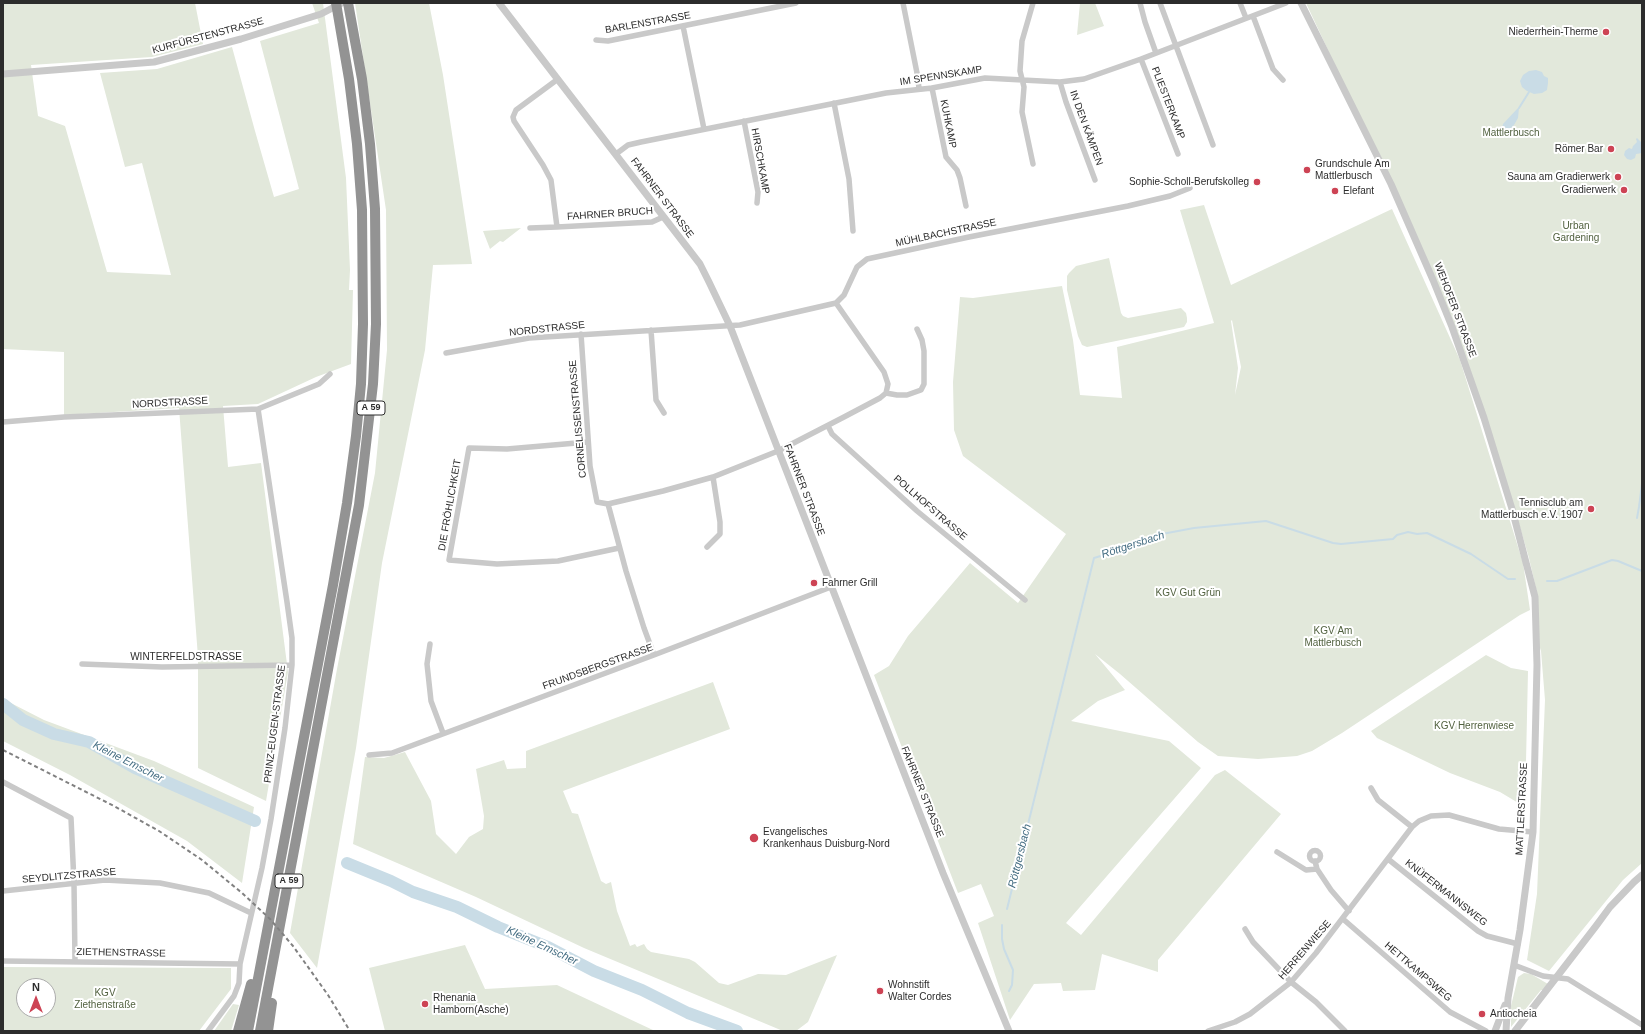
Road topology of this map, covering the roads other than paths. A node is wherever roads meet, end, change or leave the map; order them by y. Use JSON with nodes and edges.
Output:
{"nodes":[{"id":1,"x":336,"y":3,"type":"edge"},
{"id":2,"x":499,"y":3,"type":"edge"},
{"id":3,"x":796,"y":3,"type":"edge"},
{"id":4,"x":903,"y":3,"type":"edge"},
{"id":5,"x":1033,"y":3,"type":"edge"},
{"id":6,"x":1140,"y":3,"type":"edge"},
{"id":7,"x":1160,"y":3,"type":"edge"},
{"id":8,"x":1240,"y":3,"type":"edge"},
{"id":9,"x":1286,"y":3,"type":"edge"},
{"id":10,"x":1301,"y":3,"type":"edge"},
{"id":11,"x":346,"y":4,"type":"edge"},
{"id":12,"x":1253,"y":16,"type":"junction"},
{"id":13,"x":1246,"y":18,"type":"junction"},
{"id":14,"x":683,"y":26,"type":"junction"},
{"id":15,"x":596,"y":40,"type":"dead end"},
{"id":16,"x":1176,"y":45,"type":"junction"},
{"id":17,"x":1156,"y":53,"type":"junction"},
{"id":18,"x":1141,"y":59,"type":"junction"},
{"id":19,"x":3,"y":74,"type":"edge"},
{"id":20,"x":558,"y":79,"type":"junction"},
{"id":21,"x":1021,"y":80,"type":"junction"},
{"id":22,"x":1283,"y":80,"type":"dead end"},
{"id":23,"x":1060,"y":82,"type":"junction"},
{"id":24,"x":932,"y":88,"type":"junction"},
{"id":25,"x":918,"y":90,"type":"junction"},
{"id":26,"x":834,"y":103,"type":"junction"},
{"id":27,"x":744,"y":121,"type":"junction"},
{"id":28,"x":704,"y":129,"type":"junction"},
{"id":29,"x":1213,"y":145,"type":"dead end"},
{"id":30,"x":616,"y":154,"type":"junction"},
{"id":31,"x":1178,"y":154,"type":"dead end"},
{"id":32,"x":1033,"y":164,"type":"dead end"},
{"id":33,"x":1095,"y":180,"type":"dead end"},
{"id":34,"x":1190,"y":188,"type":"dead end"},
{"id":35,"x":757,"y":204,"type":"dead end"},
{"id":36,"x":966,"y":206,"type":"dead end"},
{"id":37,"x":663,"y":217,"type":"junction"},
{"id":38,"x":557,"y":227,"type":"junction"},
{"id":39,"x":530,"y":228,"type":"dead end"},
{"id":40,"x":853,"y":231,"type":"dead end"},
{"id":41,"x":836,"y":304,"type":"junction"},
{"id":42,"x":730,"y":326,"type":"junction"},
{"id":43,"x":917,"y":329,"type":"dead end"},
{"id":44,"x":650,"y":330,"type":"junction"},
{"id":45,"x":581,"y":334,"type":"junction"},
{"id":46,"x":446,"y":353,"type":"dead end"},
{"id":47,"x":330,"y":374,"type":"dead end"},
{"id":48,"x":886,"y":393,"type":"junction"},
{"id":49,"x":258,"y":409,"type":"junction"},
{"id":50,"x":664,"y":413,"type":"dead end"},
{"id":51,"x":3,"y":422,"type":"edge"},
{"id":52,"x":828,"y":426,"type":"junction"},
{"id":53,"x":588,"y":442,"type":"junction"},
{"id":54,"x":778,"y":451,"type":"junction"},
{"id":55,"x":713,"y":477,"type":"junction"},
{"id":56,"x":608,"y":504,"type":"junction"},
{"id":57,"x":707,"y":547,"type":"dead end"},
{"id":58,"x":619,"y":548,"type":"junction"},
{"id":59,"x":831,"y":587,"type":"junction"},
{"id":60,"x":1025,"y":600,"type":"dead end"},
{"id":61,"x":1537,"y":643,"type":"joint"},
{"id":62,"x":430,"y":644,"type":"dead end"},
{"id":63,"x":654,"y":655,"type":"junction"},
{"id":64,"x":82,"y":664,"type":"dead end"},
{"id":65,"x":292,"y":665,"type":"junction"},
{"id":66,"x":443,"y":733,"type":"junction"},
{"id":67,"x":369,"y":755,"type":"dead end"},
{"id":68,"x":3,"y":782,"type":"edge"},
{"id":69,"x":1371,"y":788,"type":"dead end"},
{"id":70,"x":1412,"y":827,"type":"junction"},
{"id":71,"x":1533,"y":832,"type":"junction"},
{"id":72,"x":1277,"y":852,"type":"dead end"},
{"id":73,"x":1388,"y":859,"type":"junction"},
{"id":74,"x":1315,"y":861,"type":"dead end"},
{"id":75,"x":1316,"y":869,"type":"junction"},
{"id":76,"x":1642,"y":875,"type":"edge"},
{"id":77,"x":74,"y":883,"type":"junction"},
{"id":78,"x":3,"y":891,"type":"edge"},
{"id":79,"x":1349,"y":911,"type":"junction"},
{"id":80,"x":251,"y":913,"type":"junction"},
{"id":81,"x":1343,"y":919,"type":"junction"},
{"id":82,"x":1245,"y":929,"type":"dead end"},
{"id":83,"x":264,"y":944,"type":"junction"},
{"id":84,"x":1518,"y":944,"type":"junction"},
{"id":85,"x":275,"y":956,"type":"junction"},
{"id":86,"x":3,"y":961,"type":"edge"},
{"id":87,"x":75,"y":962,"type":"junction"},
{"id":88,"x":240,"y":964,"type":"junction"},
{"id":89,"x":1514,"y":965,"type":"junction"},
{"id":90,"x":1556,"y":978,"type":"junction"},
{"id":91,"x":1291,"y":982,"type":"junction"},
{"id":92,"x":1508,"y":998,"type":"junction"},
{"id":93,"x":1642,"y":1025,"type":"edge"},
{"id":94,"x":208,"y":1031,"type":"edge"},
{"id":95,"x":238,"y":1031,"type":"edge"},
{"id":96,"x":248,"y":1031,"type":"edge"},
{"id":97,"x":260,"y":1031,"type":"edge"},
{"id":98,"x":268,"y":1031,"type":"edge"},
{"id":99,"x":1009,"y":1031,"type":"edge"},
{"id":100,"x":1208,"y":1031,"type":"edge"},
{"id":101,"x":1345,"y":1031,"type":"edge"},
{"id":102,"x":1486,"y":1031,"type":"edge"},
{"id":103,"x":1495,"y":1031,"type":"edge"},
{"id":104,"x":1506,"y":1031,"type":"edge"},
{"id":105,"x":1515,"y":1031,"type":"edge"}],
"edges":[{"from":1,"to":83,"type":"highway","number":"A 59"},
{"from":2,"to":20,"type":"street","name":"FAHRNER STRASSE"},
{"from":3,"to":14,"type":"street","name":"BARLENSTRASSE"},
{"from":4,"to":25,"type":"street"},
{"from":5,"to":21,"type":"street"},
{"from":6,"to":17,"type":"street"},
{"from":7,"to":16,"type":"street"},
{"from":8,"to":13,"type":"street"},
{"from":9,"to":12,"type":"street","name":"IM SPENNSKAMP"},
{"from":10,"to":61,"type":"street","name":"WEHOFER STRASSE"},
{"from":11,"to":19,"type":"street","name":"KURFÜRSTENSTRASSE"},
{"from":11,"to":85,"type":"highway","number":"A 59"},
{"from":12,"to":13,"type":"street","name":"IM SPENNSKAMP"},
{"from":12,"to":22,"type":"street"},
{"from":13,"to":16,"type":"street","name":"IM SPENNSKAMP"},
{"from":14,"to":15,"type":"street","name":"BARLENSTRASSE"},
{"from":14,"to":28,"type":"street"},
{"from":16,"to":17,"type":"street","name":"IM SPENNSKAMP"},
{"from":16,"to":29,"type":"street"},
{"from":17,"to":18,"type":"street","name":"IM SPENNSKAMP"},
{"from":18,"to":23,"type":"street","name":"IM SPENNSKAMP"},
{"from":18,"to":31,"type":"street","name":"PLIESTERKAMP"},
{"from":20,"to":30,"type":"street","name":"FAHRNER STRASSE"},
{"from":20,"to":38,"type":"street","name":"FAHRNER BRUCH"},
{"from":21,"to":23,"type":"street","name":"IM SPENNSKAMP"},
{"from":21,"to":24,"type":"street","name":"IM SPENNSKAMP"},
{"from":21,"to":32,"type":"street"},
{"from":23,"to":33,"type":"street","name":"IN DEN KÄMPEN"},
{"from":24,"to":25,"type":"street","name":"IM SPENNSKAMP"},
{"from":24,"to":36,"type":"street","name":"KUHKAMP"},
{"from":25,"to":26,"type":"street","name":"IM SPENNSKAMP"},
{"from":26,"to":27,"type":"street","name":"IM SPENNSKAMP"},
{"from":26,"to":40,"type":"street"},
{"from":27,"to":28,"type":"street","name":"IM SPENNSKAMP"},
{"from":27,"to":35,"type":"street","name":"HIRSCHKAMP"},
{"from":28,"to":30,"type":"street","name":"IM SPENNSKAMP"},
{"from":30,"to":37,"type":"street","name":"FAHRNER STRASSE"},
{"from":34,"to":41,"type":"street","name":"MÜHLBACHSTRASSE"},
{"from":37,"to":38,"type":"street","name":"FAHRNER BRUCH"},
{"from":37,"to":42,"type":"street","name":"FAHRNER STRASSE"},
{"from":38,"to":39,"type":"street","name":"FAHRNER BRUCH"},
{"from":41,"to":42,"type":"street"},
{"from":41,"to":48,"type":"street"},
{"from":42,"to":44,"type":"street","name":"NORDSTRASSE"},
{"from":42,"to":54,"type":"street","name":"FAHRNER STRASSE"},
{"from":43,"to":48,"type":"street"},
{"from":44,"to":45,"type":"street","name":"NORDSTRASSE"},
{"from":44,"to":50,"type":"street"},
{"from":45,"to":46,"type":"street","name":"NORDSTRASSE"},
{"from":45,"to":53,"type":"street","name":"CORNELISSENSTRASSE"},
{"from":47,"to":49,"type":"street","name":"NORDSTRASSE"},
{"from":48,"to":52,"type":"street"},
{"from":49,"to":51,"type":"street","name":"NORDSTRASSE"},
{"from":49,"to":65,"type":"street","name":"PRINZ-EUGEN-STRASSE"},
{"from":52,"to":54,"type":"street"},
{"from":52,"to":60,"type":"street","name":"POLLHOFSTRASSE"},
{"from":53,"to":56,"type":"street","name":"CORNELISSENSTRASSE"},
{"from":53,"to":58,"type":"street","name":"DIE FRÖHLICHKEIT"},
{"from":54,"to":55,"type":"street"},
{"from":54,"to":59,"type":"street","name":"FAHRNER STRASSE"},
{"from":55,"to":56,"type":"street"},
{"from":55,"to":57,"type":"street"},
{"from":56,"to":58,"type":"street"},
{"from":58,"to":63,"type":"street"},
{"from":59,"to":63,"type":"street","name":"FRUNDSBERGSTRASSE"},
{"from":59,"to":99,"type":"street","name":"FAHRNER STRASSE"},
{"from":61,"to":71,"type":"street","name":"MATTLERSTRASSE"},
{"from":62,"to":66,"type":"street"},
{"from":63,"to":66,"type":"street","name":"FRUNDSBERGSTRASSE"},
{"from":64,"to":65,"type":"street","name":"WINTERFELDSTRASSE"},
{"from":65,"to":80,"type":"street","name":"PRINZ-EUGEN-STRASSE"},
{"from":66,"to":67,"type":"street","name":"FRUNDSBERGSTRASSE"},
{"from":68,"to":77,"type":"street"},
{"from":69,"to":70,"type":"street"},
{"from":70,"to":71,"type":"street","name":"HERRENWIESE"},
{"from":70,"to":73,"type":"street","name":"HERRENWIESE"},
{"from":71,"to":84,"type":"street","name":"MATTLERSTRASSE"},
{"from":72,"to":75,"type":"street"},
{"from":73,"to":79,"type":"street","name":"HERRENWIESE"},
{"from":73,"to":84,"type":"street","name":"KNÜFERMANNSWEG"},
{"from":74,"to":75,"type":"street"},
{"from":75,"to":79,"type":"street"},
{"from":76,"to":90,"type":"street"},
{"from":77,"to":78,"type":"street","name":"SEYDLITZSTRASSE"},
{"from":77,"to":80,"type":"street","name":"SEYDLITZSTRASSE"},
{"from":77,"to":87,"type":"street"},
{"from":79,"to":81,"type":"street","name":"HERRENWIESE"},
{"from":80,"to":88,"type":"street","name":"PRINZ-EUGEN-STRASSE"},
{"from":81,"to":91,"type":"street","name":"HERRENWIESE"},
{"from":81,"to":102,"type":"street","name":"HETTKAMPSWEG"},
{"from":82,"to":91,"type":"street"},
{"from":83,"to":95,"type":"highway"},
{"from":83,"to":96,"type":"highway","number":"A 59"},
{"from":84,"to":89,"type":"street","name":"MATTLERSTRASSE"},
{"from":85,"to":97,"type":"highway","number":"A 59"},
{"from":85,"to":98,"type":"highway"},
{"from":86,"to":87,"type":"street","name":"ZIETHENSTRASSE"},
{"from":87,"to":88,"type":"street","name":"ZIETHENSTRASSE"},
{"from":88,"to":94,"type":"street","name":"PRINZ-EUGEN-STRASSE"},
{"from":89,"to":90,"type":"street"},
{"from":89,"to":92,"type":"street","name":"MATTLERSTRASSE"},
{"from":90,"to":93,"type":"street"},
{"from":90,"to":105,"type":"street"},
{"from":91,"to":100,"type":"street","name":"HERRENWIESE"},
{"from":91,"to":101,"type":"street"},
{"from":92,"to":103,"type":"street","name":"MATTLERSTRASSE"},
{"from":92,"to":104,"type":"street","name":"MATTLERSTRASSE"}]}
